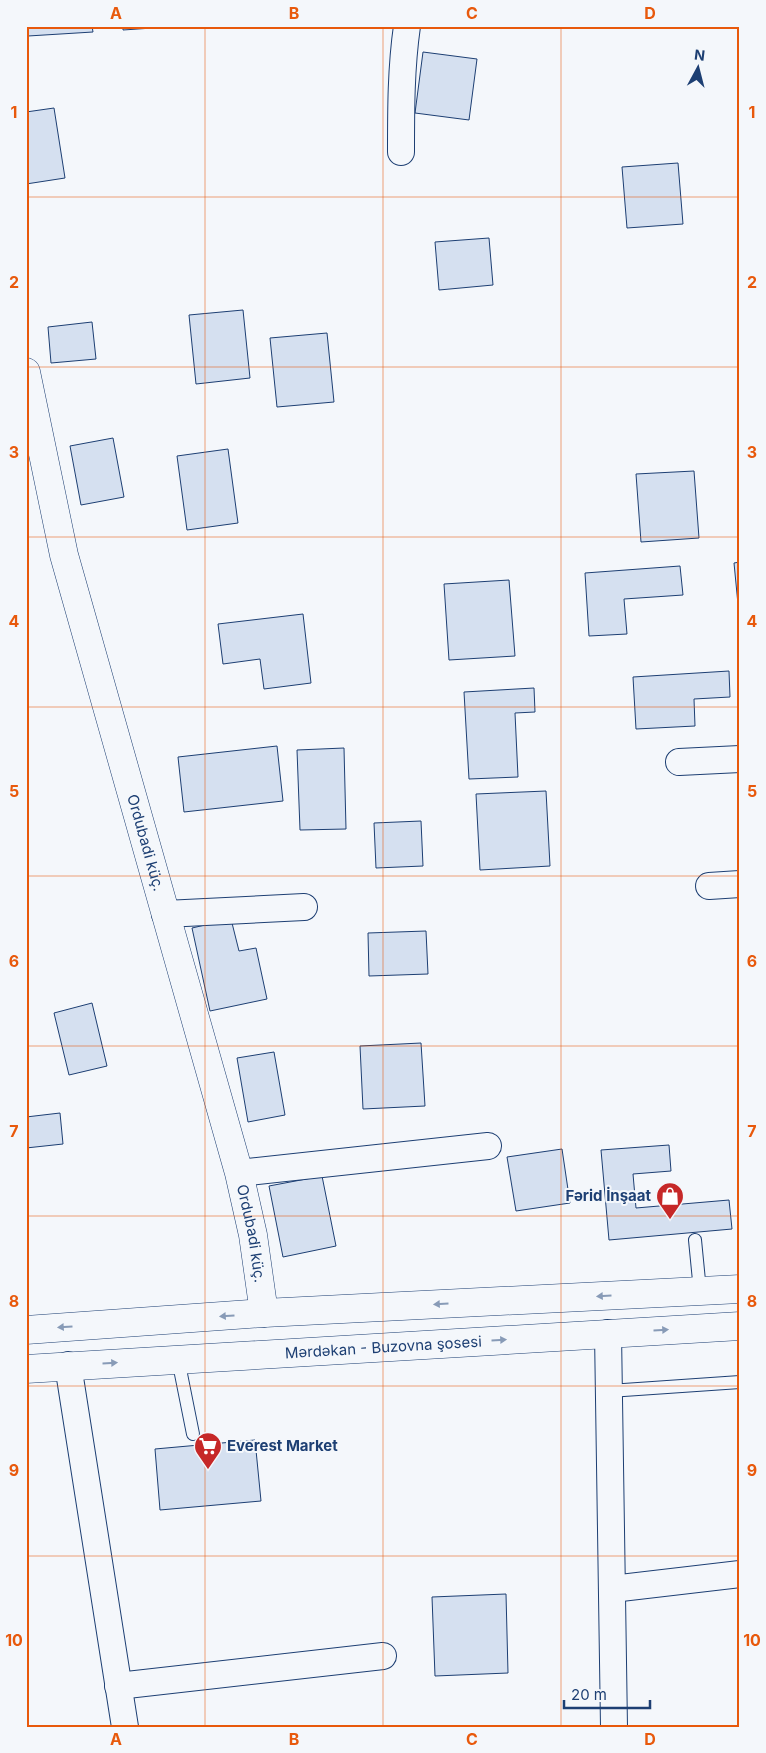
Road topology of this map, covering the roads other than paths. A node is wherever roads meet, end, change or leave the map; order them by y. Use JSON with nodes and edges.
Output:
{"nodes":[{"id":1,"x":407,"y":26,"type":"edge"},
{"id":2,"x":401,"y":152,"type":"dead end"},
{"id":3,"x":26,"y":372,"type":"edge"},
{"id":4,"x":740,"y":759,"type":"edge"},
{"id":5,"x":679,"y":762,"type":"dead end"},
{"id":6,"x":740,"y":884,"type":"edge"},
{"id":7,"x":709,"y":886,"type":"dead end"},
{"id":8,"x":304,"y":907,"type":"dead end"},
{"id":9,"x":165,"y":914,"type":"junction"},
{"id":10,"x":488,"y":1146,"type":"dead end"},
{"id":11,"x":239,"y":1172,"type":"junction"},
{"id":12,"x":695,"y":1240,"type":"dead end"},
{"id":13,"x":740,"y":1289,"type":"edge"},
{"id":14,"x":700,"y":1291,"type":"junction"},
{"id":15,"x":264,"y":1313,"type":"junction"},
{"id":16,"x":740,"y":1326,"type":"edge"},
{"id":17,"x":26,"y":1330,"type":"edge"},
{"id":18,"x":608,"y":1333,"type":"junction"},
{"id":19,"x":178,"y":1359,"type":"junction"},
{"id":20,"x":68,"y":1366,"type":"junction"},
{"id":21,"x":26,"y":1369,"type":"edge"},
{"id":22,"x":740,"y":1382,"type":"edge"},
{"id":23,"x":609,"y":1391,"type":"junction"},
{"id":24,"x":193,"y":1434,"type":"dead end"},
{"id":25,"x":740,"y":1574,"type":"edge"},
{"id":26,"x":612,"y":1589,"type":"junction"},
{"id":27,"x":383,"y":1656,"type":"dead end"},
{"id":28,"x":118,"y":1686,"type":"junction"},
{"id":29,"x":124,"y":1727,"type":"edge"},
{"id":30,"x":614,"y":1727,"type":"edge"}],
"edges":[{"from":1,"to":2,"type":"street"},
{"from":3,"to":9,"type":"main road","name":"Ordubadi küç."},
{"from":4,"to":5,"type":"street"},
{"from":6,"to":7,"type":"street"},
{"from":8,"to":9,"type":"street"},
{"from":9,"to":11,"type":"main road","name":"Ordubadi küç."},
{"from":10,"to":11,"type":"street"},
{"from":11,"to":15,"type":"main road","name":"Ordubadi küç."},
{"from":12,"to":14,"type":"lane"},
{"from":13,"to":14,"type":"main road"},
{"from":14,"to":15,"type":"main road","one_way":true},
{"from":15,"to":17,"type":"main road","one_way":true},
{"from":18,"to":16,"type":"main road","name":"Mərdəkan - Buzovna şosesi","one_way":true},
{"from":19,"to":18,"type":"main road","name":"Mərdəkan - Buzovna şosesi","one_way":true},
{"from":18,"to":23,"type":"street"},
{"from":20,"to":19,"type":"main road","name":"Mərdəkan - Buzovna şosesi","one_way":true},
{"from":19,"to":24,"type":"lane"},
{"from":20,"to":21,"type":"main road","name":"Mərdəkan - Buzovna şosesi"},
{"from":20,"to":28,"type":"street"},
{"from":22,"to":23,"type":"lane"},
{"from":23,"to":26,"type":"street"},
{"from":25,"to":26,"type":"street"},
{"from":26,"to":30,"type":"street"},
{"from":27,"to":28,"type":"street"},
{"from":28,"to":29,"type":"street"}]}
